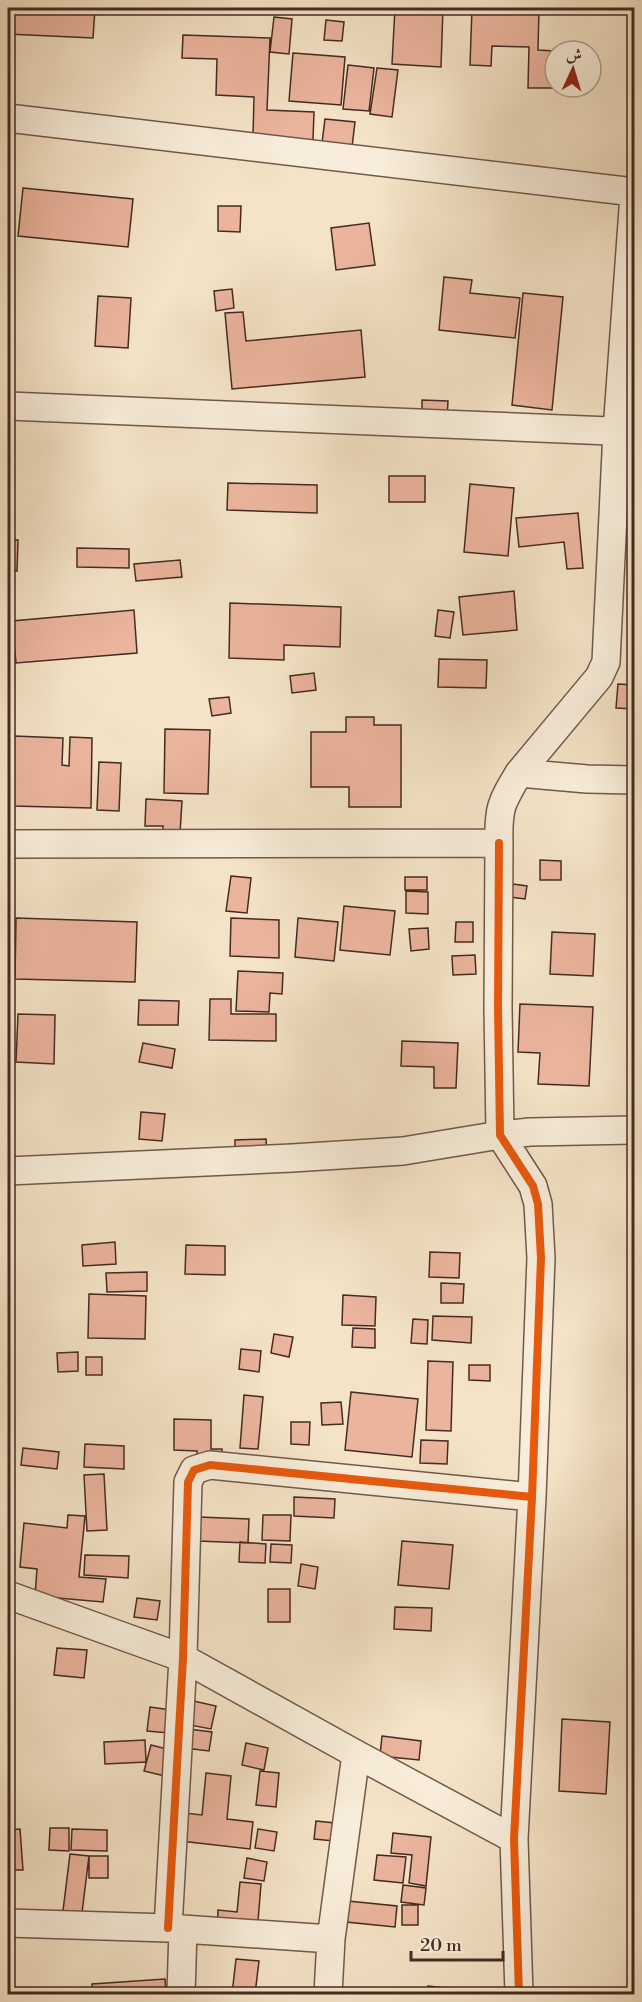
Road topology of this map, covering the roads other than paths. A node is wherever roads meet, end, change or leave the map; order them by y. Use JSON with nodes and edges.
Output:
{"nodes":[{"id":1,"x":8,"y":118,"type":"edge"},
{"id":2,"x":634,"y":194,"type":"edge"},
{"id":3,"x":8,"y":406,"type":"edge"},
{"id":4,"x":626,"y":431,"type":"edge"},
{"id":5,"x":519,"y":774,"type":"junction"},
{"id":6,"x":634,"y":780,"type":"edge"},
{"id":7,"x":499,"y":843,"type":"junction"},
{"id":8,"x":8,"y":844,"type":"edge"},
{"id":9,"x":634,"y":1130,"type":"edge"},
{"id":10,"x":500,"y":1135,"type":"junction"},
{"id":11,"x":8,"y":1171,"type":"edge"},
{"id":12,"x":532,"y":1497,"type":"junction"},
{"id":13,"x":8,"y":1594,"type":"edge"},
{"id":14,"x":183,"y":1658,"type":"junction"},
{"id":15,"x":356,"y":1755,"type":"junction"},
{"id":16,"x":514,"y":1839,"type":"junction"},
{"id":17,"x":8,"y":1923,"type":"edge"},
{"id":18,"x":175,"y":1928,"type":"junction"},
{"id":19,"x":332,"y":1939,"type":"junction"},
{"id":20,"x":181,"y":1995,"type":"edge"},
{"id":21,"x":328,"y":1995,"type":"edge"},
{"id":22,"x":519,"y":1995,"type":"edge"}],
"edges":[{"from":1,"to":2,"type":"street"},
{"from":2,"to":4,"type":"street"},
{"from":3,"to":4,"type":"street"},
{"from":4,"to":5,"type":"street"},
{"from":5,"to":6,"type":"street"},
{"from":5,"to":7,"type":"street"},
{"from":7,"to":8,"type":"street"},
{"from":7,"to":10,"type":"street"},
{"from":9,"to":10,"type":"street"},
{"from":10,"to":11,"type":"street"},
{"from":10,"to":12,"type":"street"},
{"from":12,"to":14,"type":"street"},
{"from":12,"to":16,"type":"street"},
{"from":13,"to":14,"type":"street"},
{"from":14,"to":15,"type":"street"},
{"from":14,"to":18,"type":"street"},
{"from":15,"to":16,"type":"street"},
{"from":15,"to":19,"type":"street"},
{"from":16,"to":22,"type":"street"},
{"from":17,"to":18,"type":"street"},
{"from":18,"to":19,"type":"street"},
{"from":18,"to":20,"type":"street"},
{"from":19,"to":21,"type":"street"}]}
